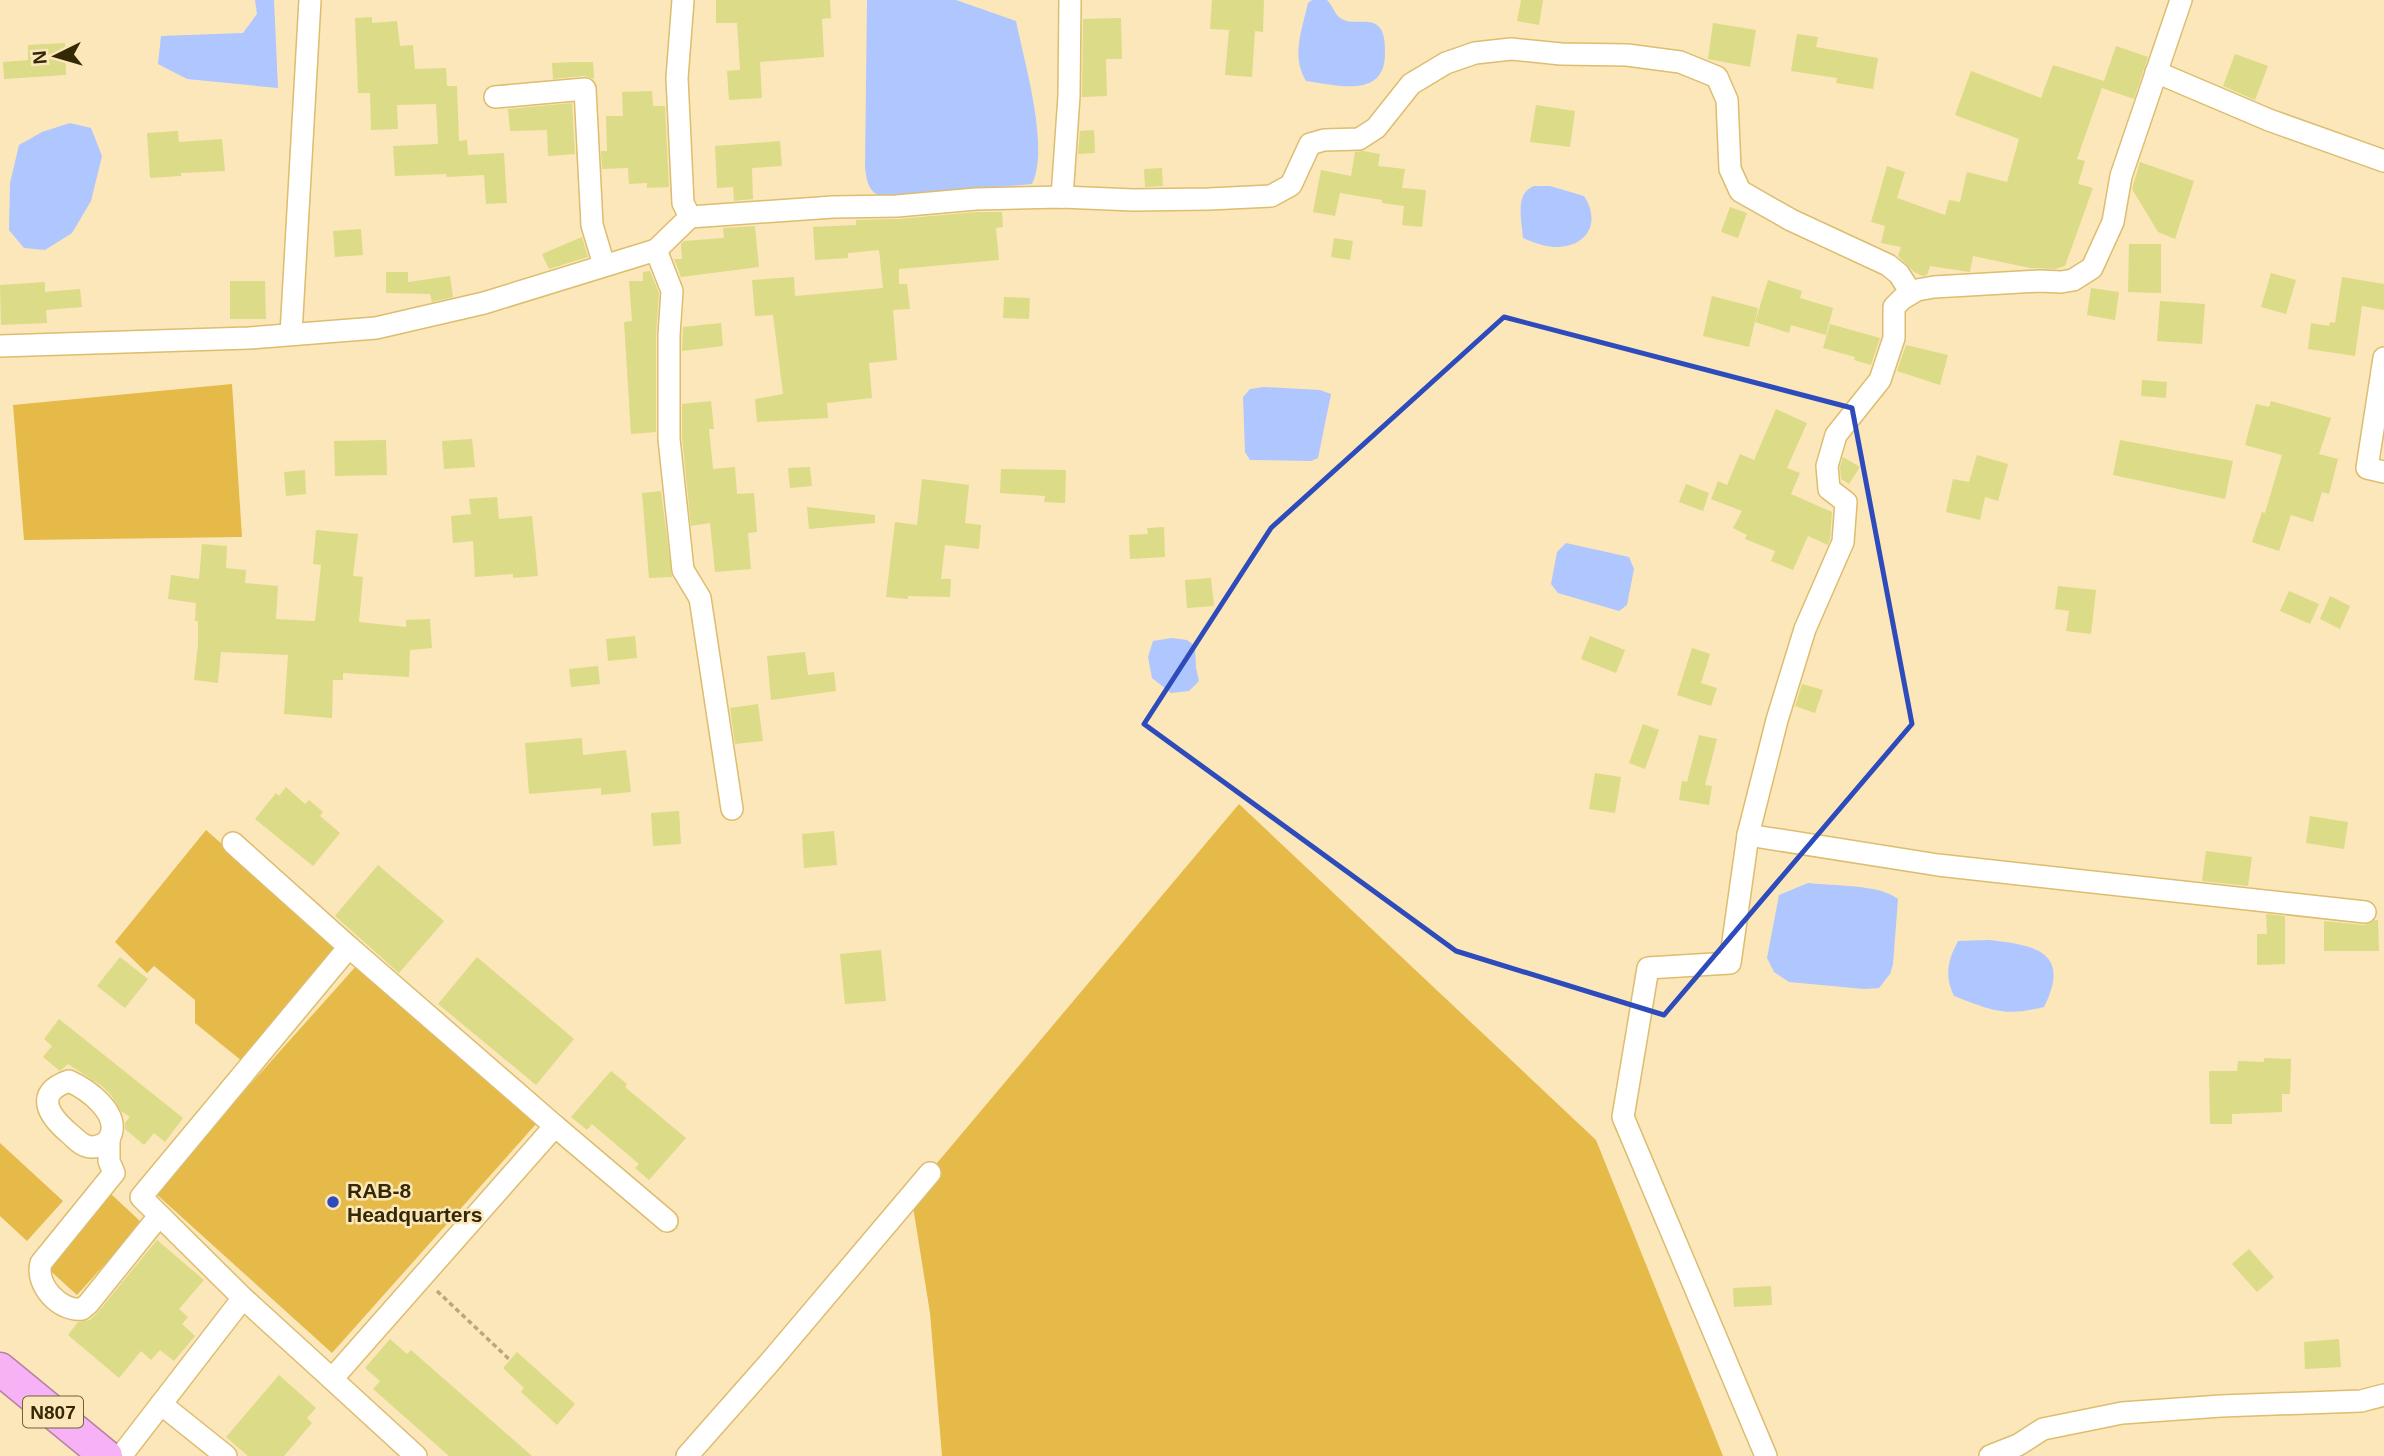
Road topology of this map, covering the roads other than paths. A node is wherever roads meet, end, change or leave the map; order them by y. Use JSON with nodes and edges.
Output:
{"nodes":[{"id":1,"x":310,"y":0,"type":"edge"},
{"id":2,"x":683,"y":0,"type":"edge"},
{"id":3,"x":1070,"y":0,"type":"edge"},
{"id":4,"x":2181,"y":0,"type":"edge"},
{"id":5,"x":2156,"y":72,"type":"junction"},
{"id":6,"x":495,"y":97,"type":"dead end"},
{"id":7,"x":2384,"y":161,"type":"edge"},
{"id":8,"x":1062,"y":197,"type":"junction"},
{"id":9,"x":690,"y":218,"type":"junction"},
{"id":10,"x":656,"y":250,"type":"junction"},
{"id":11,"x":604,"y":265,"type":"junction"},
{"id":12,"x":1911,"y":293,"type":"junction"},
{"id":13,"x":291,"y":334,"type":"junction"},
{"id":14,"x":0,"y":346,"type":"edge"},
{"id":15,"x":2384,"y":358,"type":"edge"},
{"id":16,"x":2384,"y":472,"type":"edge"},
{"id":17,"x":732,"y":809,"type":"dead end"},
{"id":18,"x":1748,"y":835,"type":"junction"},
{"id":19,"x":233,"y":843,"type":"dead end"},
{"id":20,"x":2365,"y":912,"type":"dead end"},
{"id":21,"x":349,"y":947,"type":"junction"},
{"id":22,"x":555,"y":1126,"type":"junction"},
{"id":23,"x":109,"y":1140,"type":"junction"},
{"id":24,"x":82,"y":1145,"type":"junction"},
{"id":25,"x":930,"y":1172,"type":"dead end"},
{"id":26,"x":114,"y":1173,"type":"junction"},
{"id":27,"x":141,"y":1198,"type":"junction"},
{"id":28,"x":159,"y":1216,"type":"junction"},
{"id":29,"x":667,"y":1221,"type":"dead end"},
{"id":30,"x":243,"y":1298,"type":"junction"},
{"id":31,"x":0,"y":1369,"type":"edge"},
{"id":32,"x":332,"y":1379,"type":"junction"},
{"id":33,"x":2384,"y":1395,"type":"edge"},
{"id":34,"x":161,"y":1404,"type":"junction"},
{"id":35,"x":106,"y":1456,"type":"edge"},
{"id":36,"x":121,"y":1456,"type":"edge"},
{"id":37,"x":226,"y":1456,"type":"edge"},
{"id":38,"x":416,"y":1456,"type":"edge"},
{"id":39,"x":687,"y":1456,"type":"edge"},
{"id":40,"x":1766,"y":1456,"type":"edge"},
{"id":41,"x":1990,"y":1456,"type":"edge"}],
"edges":[{"from":1,"to":13,"type":"street"},
{"from":2,"to":9,"type":"street"},
{"from":3,"to":8,"type":"street"},
{"from":4,"to":5,"type":"street"},
{"from":5,"to":7,"type":"street"},
{"from":5,"to":12,"type":"street"},
{"from":6,"to":11,"type":"street"},
{"from":8,"to":9,"type":"street"},
{"from":8,"to":12,"type":"street"},
{"from":9,"to":10,"type":"street"},
{"from":10,"to":11,"type":"street"},
{"from":10,"to":17,"type":"street"},
{"from":11,"to":13,"type":"street"},
{"from":12,"to":18,"type":"street"},
{"from":13,"to":14,"type":"street"},
{"from":15,"to":16,"type":"street"},
{"from":18,"to":20,"type":"street"},
{"from":18,"to":40,"type":"street"},
{"from":19,"to":21,"type":"street"},
{"from":21,"to":22,"type":"street"},
{"from":21,"to":27,"type":"street"},
{"from":22,"to":29,"type":"street"},
{"from":22,"to":32,"type":"street"},
{"from":23,"to":24,"type":"street"},
{"from":23,"to":24,"type":"street"},
{"from":23,"to":26,"type":"street"},
{"from":24,"to":26,"type":"street"},
{"from":25,"to":39,"type":"street"},
{"from":26,"to":27,"type":"street"},
{"from":26,"to":28,"type":"street"},
{"from":27,"to":28,"type":"street"},
{"from":28,"to":30,"type":"street"},
{"from":30,"to":32,"type":"street"},
{"from":30,"to":34,"type":"street"},
{"from":31,"to":35,"type":"highway","number":"N807"},
{"from":32,"to":38,"type":"street"},
{"from":33,"to":41,"type":"street"},
{"from":34,"to":36,"type":"street"},
{"from":34,"to":37,"type":"street"}]}
